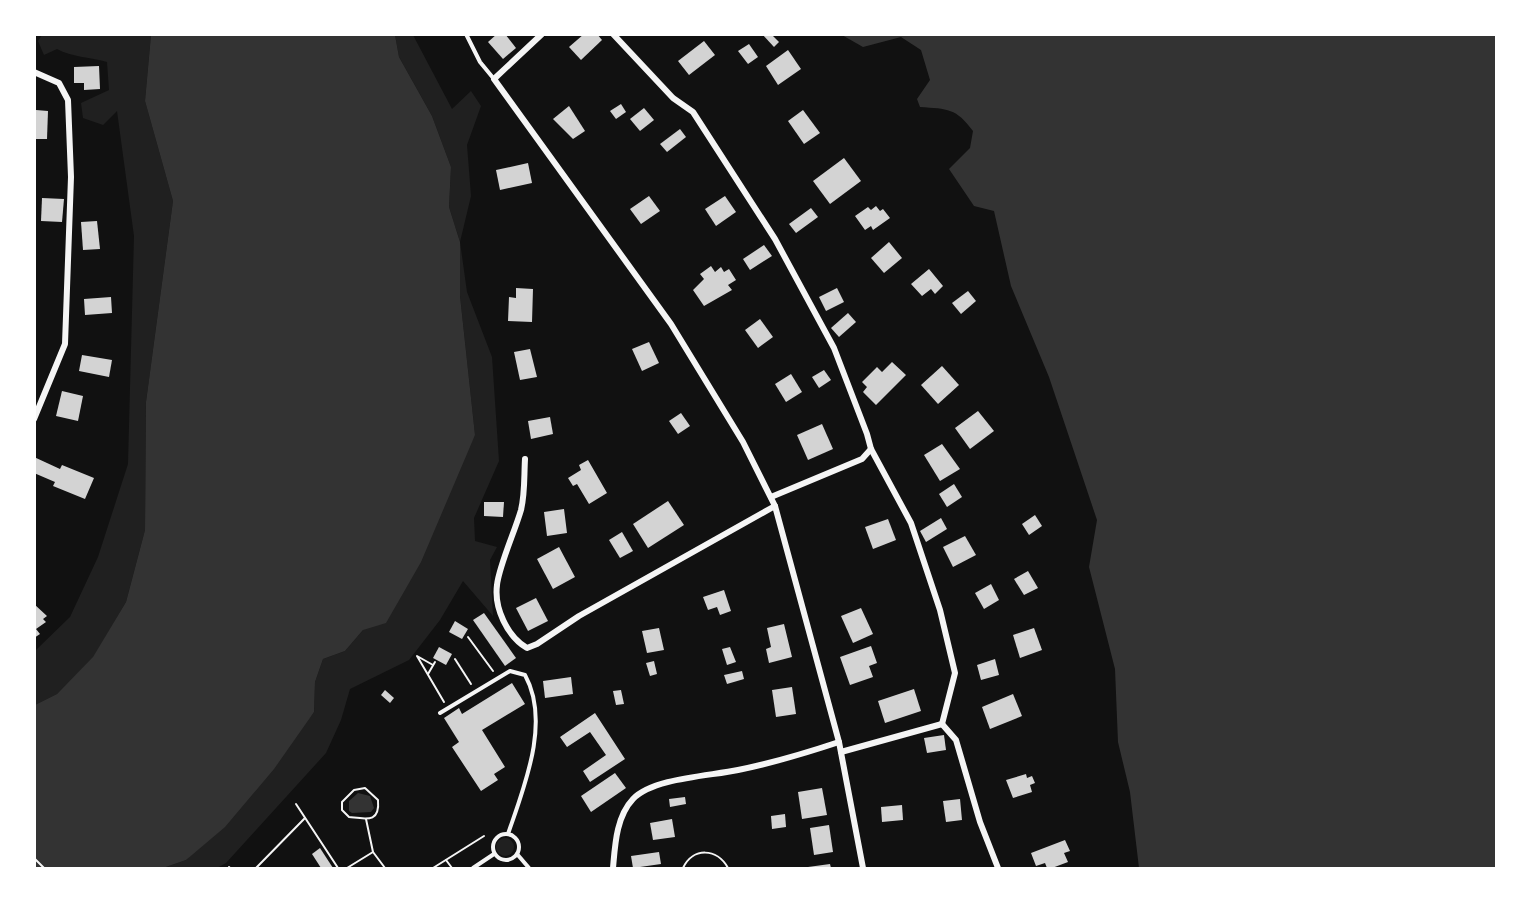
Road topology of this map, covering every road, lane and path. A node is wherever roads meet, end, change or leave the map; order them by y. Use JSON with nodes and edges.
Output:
{"nodes":[{"id":1,"x":466,"y":34,"type":"edge"},
{"id":2,"x":542,"y":34,"type":"edge"},
{"id":3,"x":613,"y":34,"type":"edge"},
{"id":4,"x":34,"y":72,"type":"edge"},
{"id":5,"x":494,"y":79,"type":"junction"},
{"id":6,"x":34,"y":419,"type":"edge"},
{"id":7,"x":871,"y":449,"type":"junction"},
{"id":8,"x":525,"y":459,"type":"dead end"},
{"id":9,"x":771,"y":497,"type":"junction"},
{"id":10,"x":776,"y":506,"type":"junction"},
{"id":11,"x":468,"y":637,"type":"dead end"},
{"id":12,"x":454,"y":659,"type":"dead end"},
{"id":13,"x":428,"y":674,"type":"junction"},
{"id":14,"x":498,"y":678,"type":"junction"},
{"id":15,"x":476,"y":692,"type":"junction"},
{"id":16,"x":448,"y":708,"type":"junction"},
{"id":17,"x":440,"y":713,"type":"dead end"},
{"id":18,"x":942,"y":724,"type":"junction"},
{"id":19,"x":839,"y":742,"type":"junction"},
{"id":20,"x":841,"y":752,"type":"junction"},
{"id":21,"x":296,"y":804,"type":"dead end"},
{"id":22,"x":305,"y":818,"type":"junction"},
{"id":23,"x":366,"y":818,"type":"junction"},
{"id":24,"x":508,"y":834,"type":"junction"},
{"id":25,"x":484,"y":836,"type":"dead end"},
{"id":26,"x":374,"y":852,"type":"junction"},
{"id":27,"x":494,"y":854,"type":"junction"},
{"id":28,"x":517,"y":854,"type":"junction"},
{"id":29,"x":34,"y":858,"type":"edge"},
{"id":30,"x":446,"y":860,"type":"junction"},
{"id":31,"x":44,"y":868,"type":"edge"},
{"id":32,"x":256,"y":868,"type":"edge"},
{"id":33,"x":338,"y":868,"type":"edge"},
{"id":34,"x":347,"y":868,"type":"edge"},
{"id":35,"x":385,"y":868,"type":"edge"},
{"id":36,"x":433,"y":868,"type":"edge"},
{"id":37,"x":452,"y":868,"type":"edge"},
{"id":38,"x":473,"y":868,"type":"edge"},
{"id":39,"x":529,"y":868,"type":"edge"},
{"id":40,"x":613,"y":868,"type":"edge"},
{"id":41,"x":683,"y":868,"type":"edge"},
{"id":42,"x":728,"y":868,"type":"edge"},
{"id":43,"x":863,"y":868,"type":"edge"},
{"id":44,"x":998,"y":868,"type":"edge"}],
"edges":[{"from":1,"to":5,"type":"lane"},
{"from":2,"to":5,"type":"street"},
{"from":3,"to":7,"type":"street"},
{"from":4,"to":6,"type":"street"},
{"from":5,"to":9,"type":"street"},
{"from":7,"to":9,"type":"street"},
{"from":7,"to":18,"type":"street"},
{"from":8,"to":10,"type":"street"},
{"from":9,"to":10,"type":"street"},
{"from":10,"to":19,"type":"street"},
{"from":11,"to":14,"type":"path"},
{"from":12,"to":15,"type":"path"},
{"from":13,"to":13,"type":"path"},
{"from":13,"to":16,"type":"path"},
{"from":14,"to":15,"type":"lane"},
{"from":14,"to":24,"type":"lane"},
{"from":15,"to":16,"type":"lane"},
{"from":16,"to":17,"type":"lane"},
{"from":18,"to":20,"type":"street"},
{"from":18,"to":44,"type":"street"},
{"from":19,"to":20,"type":"street"},
{"from":19,"to":40,"type":"street"},
{"from":20,"to":43,"type":"street"},
{"from":21,"to":22,"type":"path"},
{"from":22,"to":32,"type":"path"},
{"from":22,"to":33,"type":"path"},
{"from":23,"to":23,"type":"path"},
{"from":23,"to":26,"type":"path"},
{"from":24,"to":27,"type":"lane"},
{"from":24,"to":28,"type":"lane"},
{"from":25,"to":30,"type":"path"},
{"from":26,"to":34,"type":"path"},
{"from":26,"to":35,"type":"path"},
{"from":27,"to":28,"type":"lane"},
{"from":27,"to":38,"type":"lane"},
{"from":28,"to":39,"type":"lane"},
{"from":29,"to":31,"type":"path"},
{"from":30,"to":36,"type":"path"},
{"from":30,"to":37,"type":"path"},
{"from":41,"to":42,"type":"path"}]}
